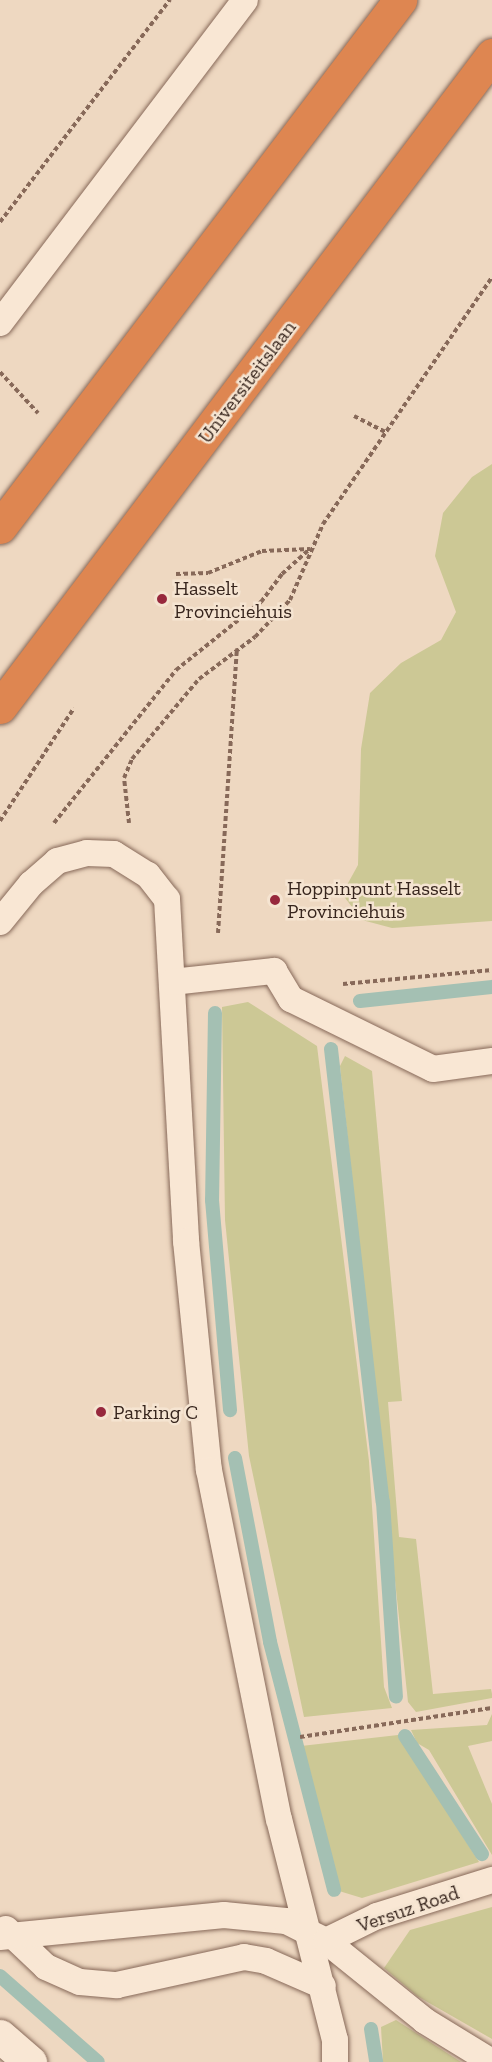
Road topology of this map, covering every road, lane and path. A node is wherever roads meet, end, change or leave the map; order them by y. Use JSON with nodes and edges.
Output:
{"nodes":[{"id":1,"x":170,"y":0,"type":"edge"},
{"id":2,"x":245,"y":0,"type":"edge"},
{"id":3,"x":400,"y":0,"type":"edge"},
{"id":4,"x":492,"y":55,"type":"edge"},
{"id":5,"x":0,"y":222,"type":"edge"},
{"id":6,"x":492,"y":277,"type":"edge"},
{"id":7,"x":0,"y":323,"type":"edge"},
{"id":8,"x":1,"y":375,"type":"edge"},
{"id":9,"x":41,"y":416,"type":"dead end"},
{"id":10,"x":354,"y":416,"type":"dead end"},
{"id":11,"x":386,"y":432,"type":"junction"},
{"id":12,"x":0,"y":527,"type":"edge"},
{"id":13,"x":310,"y":549,"type":"junction"},
{"id":14,"x":176,"y":574,"type":"dead end"},
{"id":15,"x":237,"y":649,"type":"junction"},
{"id":16,"x":0,"y":707,"type":"edge"},
{"id":17,"x":74,"y":708,"type":"dead end"},
{"id":18,"x":0,"y":821,"type":"edge"},
{"id":19,"x":52,"y":826,"type":"dead end"},
{"id":20,"x":132,"y":831,"type":"dead end"},
{"id":21,"x":0,"y":922,"type":"edge"},
{"id":22,"x":218,"y":933,"type":"dead end"},
{"id":23,"x":492,"y":970,"type":"edge"},
{"id":24,"x":172,"y":982,"type":"junction"},
{"id":25,"x":285,"y":989,"type":"junction"},
{"id":26,"x":492,"y":1061,"type":"edge"},
{"id":27,"x":492,"y":1707,"type":"edge"},
{"id":28,"x":312,"y":1735,"type":"dead end"},
{"id":29,"x":492,"y":1880,"type":"edge"},
{"id":30,"x":5,"y":1932,"type":"edge"},
{"id":31,"x":318,"y":1937,"type":"junction"},
{"id":32,"x":323,"y":1986,"type":"junction"},
{"id":33,"x":0,"y":2036,"type":"edge"},
{"id":34,"x":30,"y":2062,"type":"edge"},
{"id":35,"x":335,"y":2062,"type":"edge"},
{"id":36,"x":492,"y":2062,"type":"edge"}],
"edges":[{"from":1,"to":5,"type":"path"},
{"from":2,"to":7,"type":"lane"},
{"from":3,"to":12,"type":"highway"},
{"from":4,"to":16,"type":"highway","name":"Universiteitslaan"},
{"from":6,"to":11,"type":"path"},
{"from":8,"to":9,"type":"path"},
{"from":10,"to":11,"type":"path"},
{"from":11,"to":13,"type":"path"},
{"from":13,"to":14,"type":"path"},
{"from":13,"to":15,"type":"path"},
{"from":13,"to":19,"type":"path"},
{"from":15,"to":20,"type":"path"},
{"from":15,"to":22,"type":"path"},
{"from":17,"to":18,"type":"path"},
{"from":21,"to":24,"type":"lane"},
{"from":23,"to":25,"type":"path"},
{"from":24,"to":25,"type":"lane"},
{"from":24,"to":31,"type":"lane"},
{"from":25,"to":26,"type":"lane"},
{"from":27,"to":28,"type":"path"},
{"from":29,"to":31,"type":"lane","name":"Versuz Road"},
{"from":30,"to":31,"type":"lane"},
{"from":30,"to":32,"type":"lane"},
{"from":31,"to":32,"type":"lane"},
{"from":31,"to":36,"type":"lane"},
{"from":32,"to":35,"type":"lane"},
{"from":33,"to":34,"type":"street"}]}
